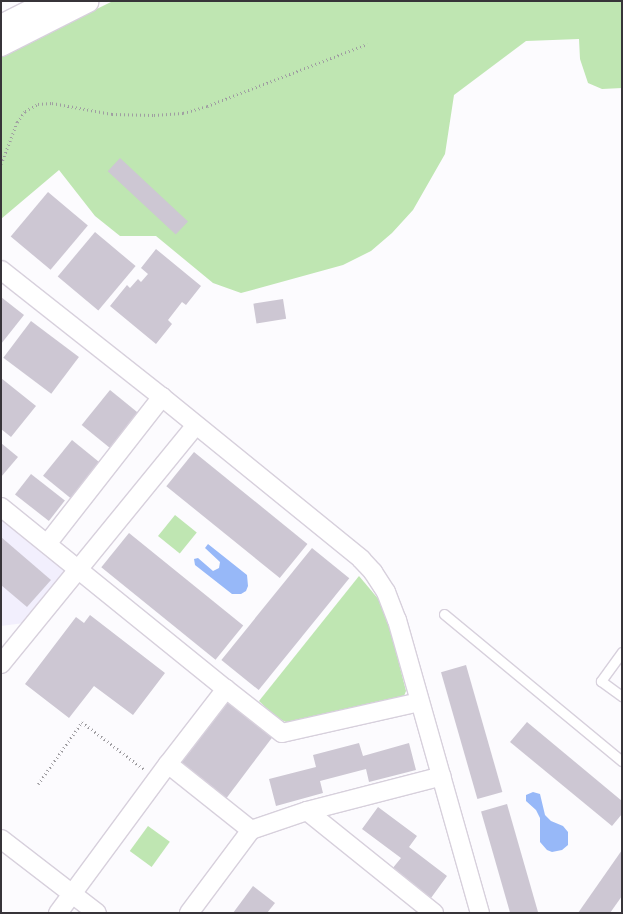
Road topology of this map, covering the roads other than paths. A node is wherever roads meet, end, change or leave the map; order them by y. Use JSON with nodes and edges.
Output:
{"nodes":[{"id":1,"x":51,"y":1,"type":"edge"},
{"id":2,"x":88,"y":1,"type":"edge"},
{"id":3,"x":1,"y":26,"type":"edge"},
{"id":4,"x":1,"y":45,"type":"edge"},
{"id":5,"x":1,"y":270,"type":"edge"},
{"id":6,"x":162,"y":398,"type":"junction"},
{"id":7,"x":196,"y":426,"type":"junction"},
{"id":8,"x":1,"y":507,"type":"edge"},
{"id":9,"x":47,"y":544,"type":"junction"},
{"id":10,"x":79,"y":570,"type":"junction"},
{"id":11,"x":444,"y":614,"type":"dead end"},
{"id":12,"x":622,"y":652,"type":"edge"},
{"id":13,"x":1,"y":664,"type":"edge"},
{"id":14,"x":226,"y":689,"type":"junction"},
{"id":15,"x":622,"y":696,"type":"edge"},
{"id":16,"x":420,"y":702,"type":"junction"},
{"id":17,"x":622,"y":761,"type":"edge"},
{"id":18,"x":168,"y":764,"type":"junction"},
{"id":19,"x":442,"y":776,"type":"junction"},
{"id":20,"x":307,"y":811,"type":"junction"},
{"id":21,"x":251,"y":830,"type":"junction"},
{"id":22,"x":1,"y":839,"type":"edge"},
{"id":23,"x":71,"y":894,"type":"junction"},
{"id":24,"x":58,"y":913,"type":"edge"},
{"id":25,"x":97,"y":913,"type":"edge"},
{"id":26,"x":189,"y":913,"type":"edge"},
{"id":27,"x":434,"y":913,"type":"edge"},
{"id":28,"x":480,"y":913,"type":"edge"}],
"edges":[{"from":1,"to":3,"type":"highway"},
{"from":2,"to":4,"type":"highway"},
{"from":5,"to":6,"type":"street"},
{"from":6,"to":7,"type":"street"},
{"from":6,"to":9,"type":"street"},
{"from":7,"to":10,"type":"street"},
{"from":7,"to":16,"type":"street"},
{"from":8,"to":9,"type":"street"},
{"from":9,"to":10,"type":"street"},
{"from":10,"to":13,"type":"street"},
{"from":10,"to":14,"type":"street"},
{"from":11,"to":17,"type":"lane"},
{"from":12,"to":15,"type":"lane"},
{"from":14,"to":16,"type":"street"},
{"from":14,"to":18,"type":"street"},
{"from":16,"to":19,"type":"street"},
{"from":18,"to":21,"type":"street"},
{"from":18,"to":23,"type":"street"},
{"from":19,"to":20,"type":"street"},
{"from":19,"to":28,"type":"street"},
{"from":20,"to":21,"type":"street"},
{"from":20,"to":27,"type":"street"},
{"from":21,"to":26,"type":"street"},
{"from":22,"to":23,"type":"street"},
{"from":23,"to":24,"type":"street"},
{"from":23,"to":25,"type":"street"}]}
